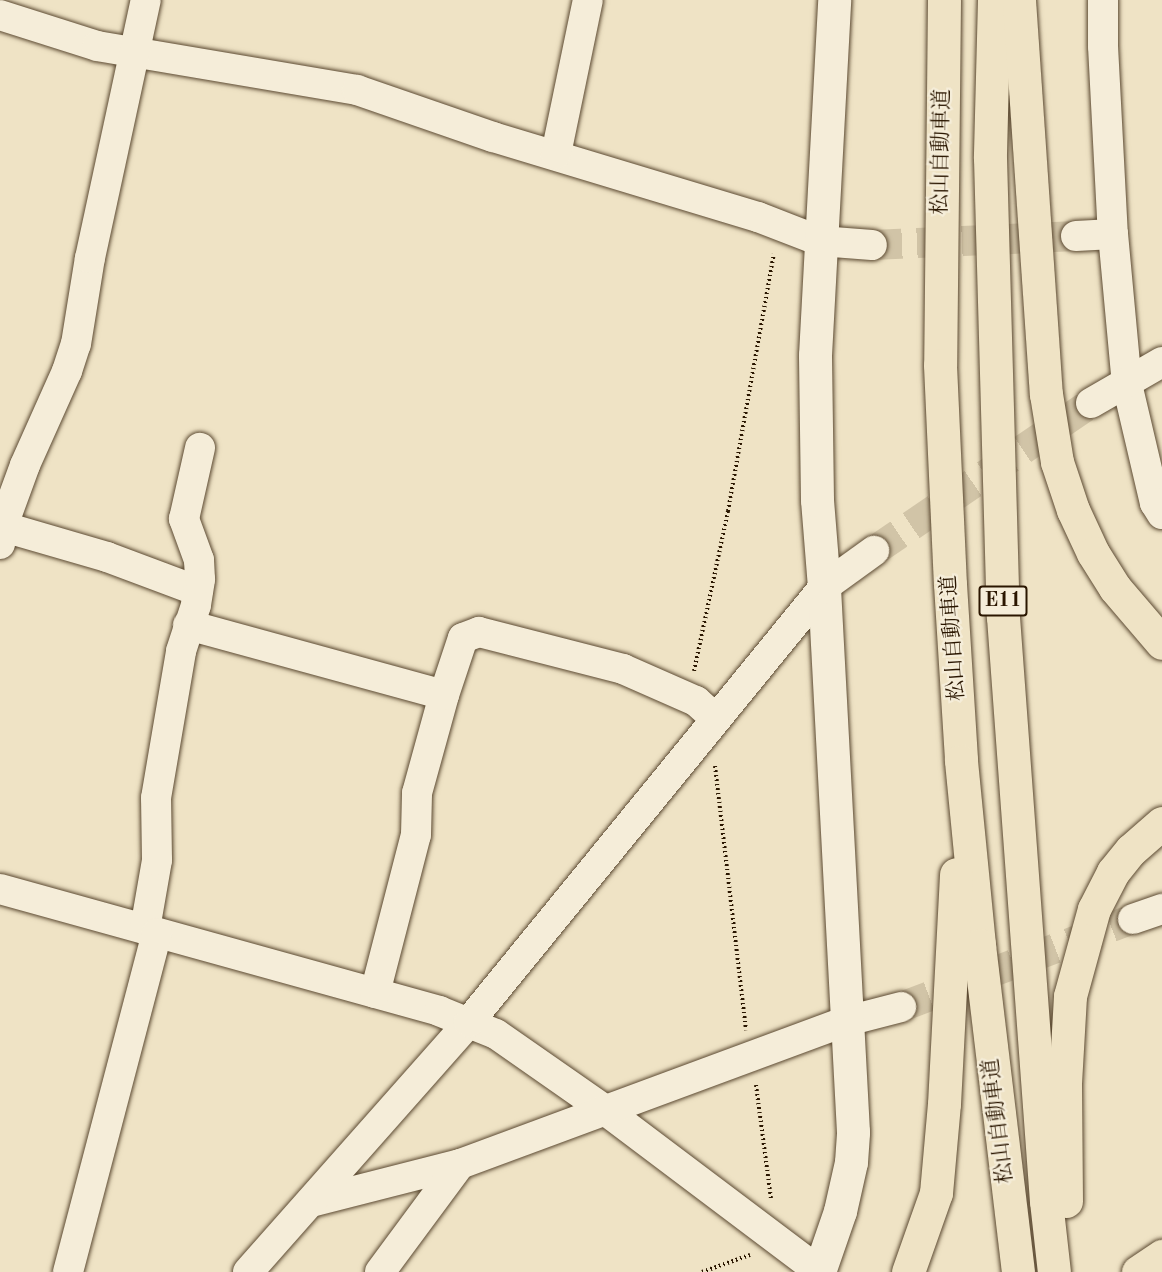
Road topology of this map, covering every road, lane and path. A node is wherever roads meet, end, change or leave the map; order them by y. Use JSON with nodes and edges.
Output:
{"nodes":[{"id":1,"x":146,"y":0,"type":"edge"},
{"id":2,"x":588,"y":0,"type":"edge"},
{"id":3,"x":834,"y":0,"type":"edge"},
{"id":4,"x":944,"y":0,"type":"edge"},
{"id":5,"x":994,"y":0,"type":"edge"},
{"id":6,"x":1019,"y":0,"type":"edge"},
{"id":7,"x":1103,"y":0,"type":"edge"},
{"id":8,"x":0,"y":15,"type":"edge"},
{"id":9,"x":135,"y":53,"type":"junction"},
{"id":10,"x":556,"y":154,"type":"junction"},
{"id":11,"x":780,"y":225,"type":"junction"},
{"id":12,"x":1113,"y":234,"type":"junction"},
{"id":13,"x":1076,"y":236,"type":"tunnel mouth"},
{"id":14,"x":820,"y":241,"type":"junction"},
{"id":15,"x":872,"y":245,"type":"tunnel mouth"},
{"id":16,"x":1162,"y":362,"type":"edge"},
{"id":17,"x":1127,"y":384,"type":"junction"},
{"id":18,"x":1091,"y":403,"type":"tunnel mouth"},
{"id":19,"x":200,"y":448,"type":"dead end"},
{"id":20,"x":1162,"y":514,"type":"edge"},
{"id":21,"x":2,"y":536,"type":"edge"},
{"id":22,"x":874,"y":551,"type":"tunnel mouth"},
{"id":23,"x":824,"y":587,"type":"junction"},
{"id":24,"x":198,"y":591,"type":"junction"},
{"id":25,"x":188,"y":625,"type":"junction"},
{"id":26,"x":1162,"y":643,"type":"edge"},
{"id":27,"x":444,"y":695,"type":"junction"},
{"id":28,"x":704,"y":718,"type":"junction"},
{"id":29,"x":961,"y":761,"type":"junction"},
{"id":30,"x":1162,"y":823,"type":"edge"},
{"id":31,"x":0,"y":889,"type":"edge"},
{"id":32,"x":1162,"y":909,"type":"edge"},
{"id":33,"x":1133,"y":919,"type":"tunnel mouth"},
{"id":34,"x":151,"y":931,"type":"junction"},
{"id":35,"x":375,"y":993,"type":"junction"},
{"id":36,"x":901,"y":1007,"type":"tunnel mouth"},
{"id":37,"x":468,"y":1022,"type":"junction"},
{"id":38,"x":847,"y":1022,"type":"junction"},
{"id":39,"x":750,"y":1057,"type":"junction"},
{"id":40,"x":605,"y":1110,"type":"junction"},
{"id":41,"x":460,"y":1164,"type":"junction"},
{"id":42,"x":1056,"y":1198,"type":"junction"},
{"id":43,"x":311,"y":1202,"type":"junction"},
{"id":44,"x":779,"y":1241,"type":"junction"},
{"id":45,"x":1162,"y":1256,"type":"edge"},
{"id":46,"x":68,"y":1272,"type":"edge"},
{"id":47,"x":248,"y":1272,"type":"edge"},
{"id":48,"x":380,"y":1272,"type":"edge"},
{"id":49,"x":702,"y":1272,"type":"edge"},
{"id":50,"x":819,"y":1272,"type":"edge"},
{"id":51,"x":908,"y":1272,"type":"edge"},
{"id":52,"x":1018,"y":1272,"type":"edge"},
{"id":53,"x":1054,"y":1272,"type":"edge"},
{"id":54,"x":1067,"y":1272,"type":"edge"},
{"id":55,"x":1138,"y":1272,"type":"edge"}],
"edges":[{"from":1,"to":9,"type":"street"},
{"from":2,"to":10,"type":"street"},
{"from":3,"to":14,"type":"street"},
{"from":4,"to":29,"type":"highway","name":"松山自動車道","number":"E11"},
{"from":5,"to":42,"type":"highway","name":"松山自動車道","number":"E11"},
{"from":6,"to":26,"type":"highway"},
{"from":7,"to":12,"type":"street"},
{"from":8,"to":9,"type":"street"},
{"from":9,"to":10,"type":"street"},
{"from":9,"to":21,"type":"street"},
{"from":10,"to":11,"type":"street"},
{"from":11,"to":14,"type":"street"},
{"from":11,"to":28,"type":"path"},
{"from":12,"to":13,"type":"street"},
{"from":12,"to":17,"type":"street"},
{"from":14,"to":15,"type":"street"},
{"from":14,"to":23,"type":"street"},
{"from":16,"to":17,"type":"street"},
{"from":17,"to":18,"type":"street"},
{"from":17,"to":20,"type":"street"},
{"from":19,"to":24,"type":"street"},
{"from":21,"to":24,"type":"street"},
{"from":22,"to":23,"type":"street"},
{"from":23,"to":28,"type":"street"},
{"from":23,"to":38,"type":"street"},
{"from":24,"to":25,"type":"street"},
{"from":25,"to":27,"type":"street"},
{"from":25,"to":34,"type":"street"},
{"from":27,"to":28,"type":"street"},
{"from":27,"to":35,"type":"street"},
{"from":28,"to":37,"type":"street"},
{"from":28,"to":39,"type":"path"},
{"from":29,"to":51,"type":"highway"},
{"from":29,"to":52,"type":"highway","name":"松山自動車道","number":"E11"},
{"from":30,"to":42,"type":"highway"},
{"from":31,"to":34,"type":"street"},
{"from":32,"to":33,"type":"street"},
{"from":34,"to":35,"type":"street"},
{"from":34,"to":46,"type":"street"},
{"from":35,"to":37,"type":"street"},
{"from":36,"to":38,"type":"street"},
{"from":37,"to":40,"type":"street"},
{"from":37,"to":43,"type":"street"},
{"from":38,"to":39,"type":"street"},
{"from":38,"to":50,"type":"street"},
{"from":39,"to":40,"type":"street"},
{"from":39,"to":44,"type":"path"},
{"from":40,"to":41,"type":"street"},
{"from":40,"to":44,"type":"street"},
{"from":41,"to":43,"type":"street"},
{"from":41,"to":48,"type":"street"},
{"from":42,"to":53,"type":"highway","name":"松山自動車道","number":"E11"},
{"from":42,"to":54,"type":"highway"},
{"from":43,"to":47,"type":"street"},
{"from":44,"to":49,"type":"path"},
{"from":44,"to":50,"type":"street"},
{"from":45,"to":55,"type":"highway"}]}
